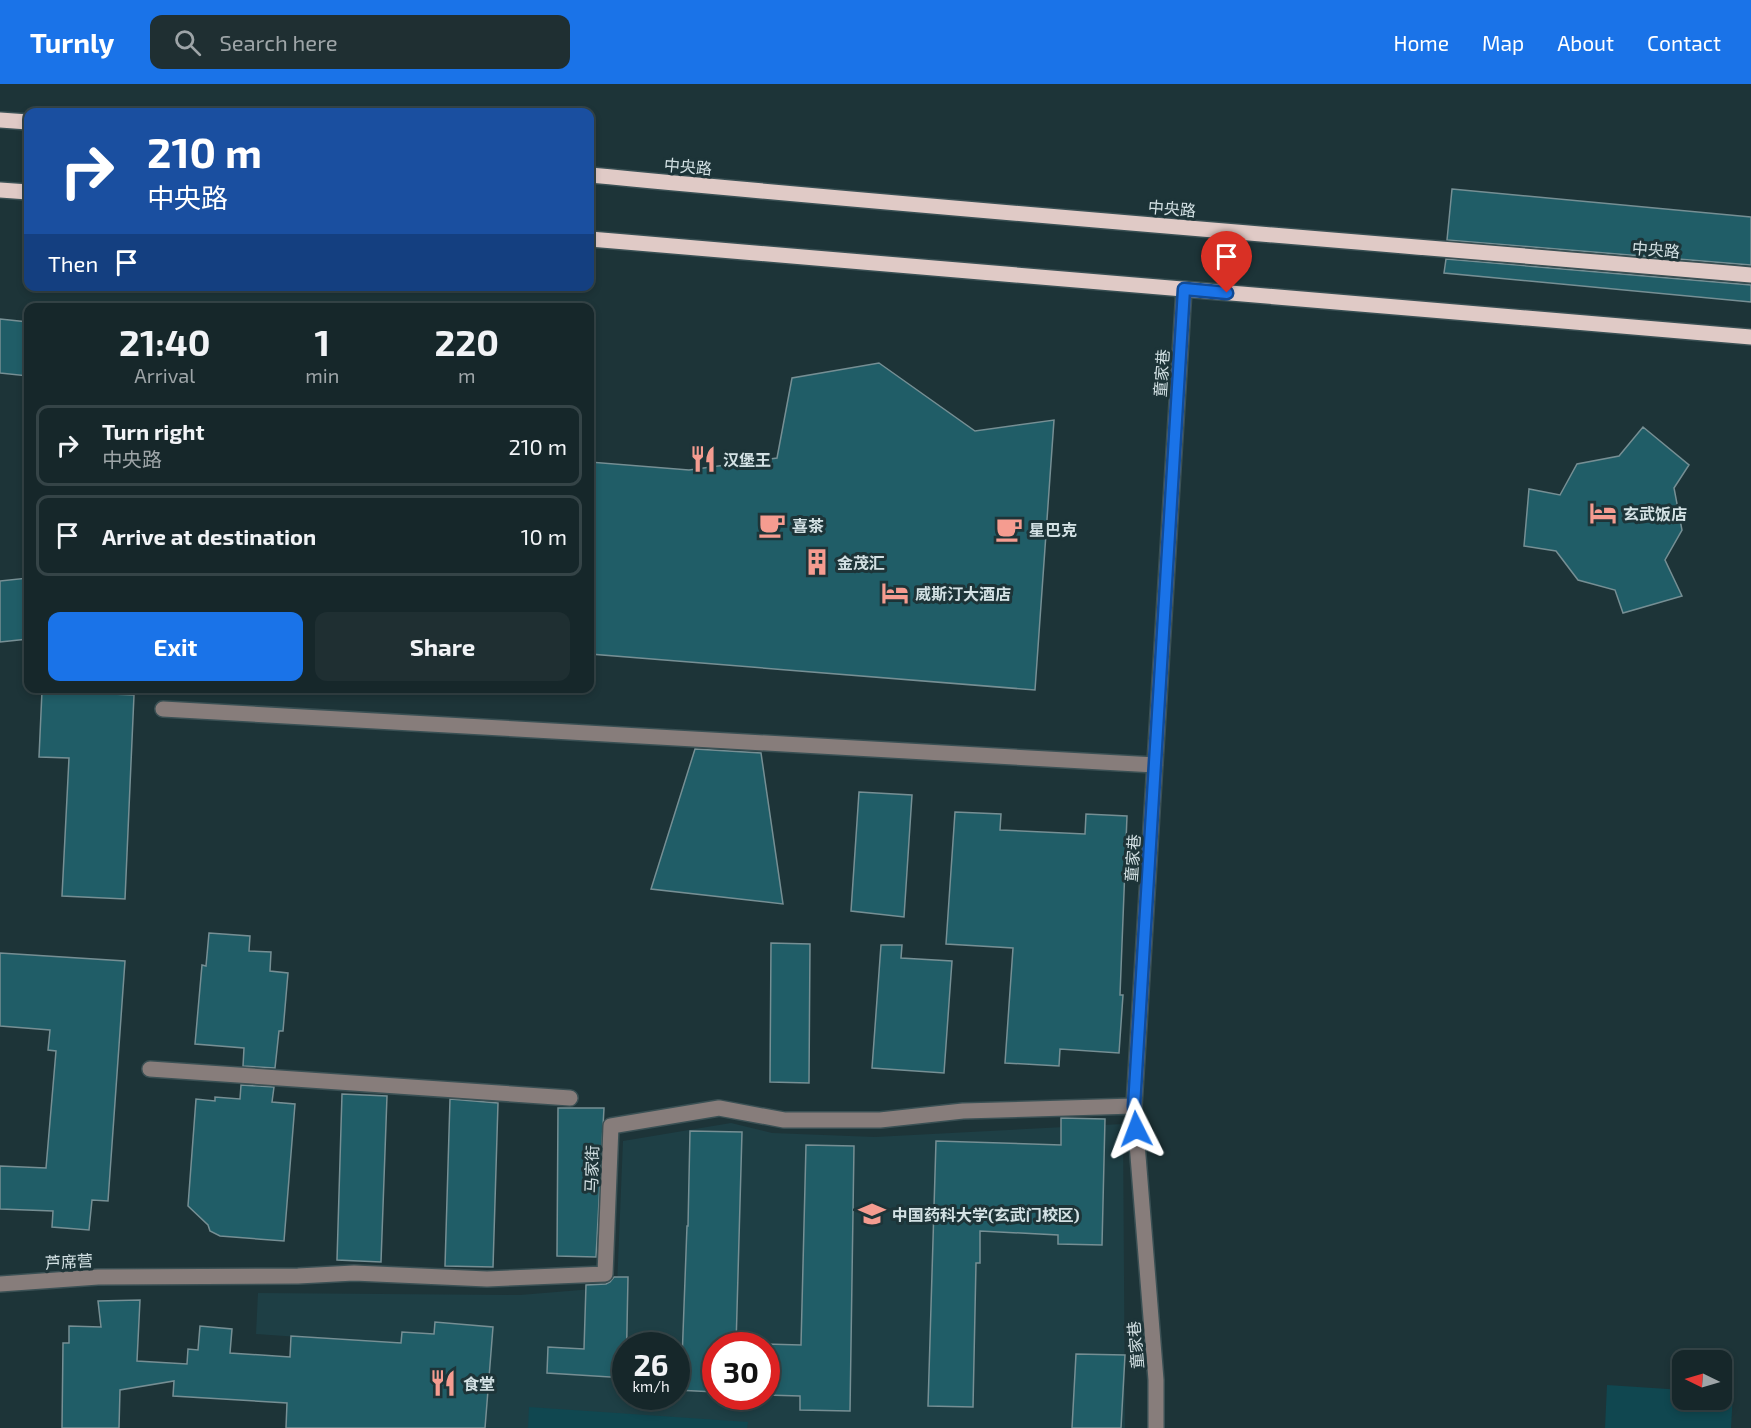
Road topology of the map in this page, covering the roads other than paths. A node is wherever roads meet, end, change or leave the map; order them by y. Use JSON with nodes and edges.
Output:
{"nodes":[{"id":1,"x":0,"y":120,"type":"edge"},
{"id":2,"x":24,"y":122,"type":"edge"},
{"id":3,"x":594,"y":175,"type":"edge"},
{"id":4,"x":0,"y":189,"type":"edge"},
{"id":5,"x":24,"y":192,"type":"edge"},
{"id":6,"x":594,"y":239,"type":"edge"},
{"id":7,"x":1751,"y":276,"type":"edge"},
{"id":8,"x":1184,"y":289,"type":"junction"},
{"id":9,"x":1751,"y":337,"type":"edge"},
{"id":10,"x":163,"y":709,"type":"dead end"},
{"id":11,"x":1155,"y":765,"type":"junction"},
{"id":12,"x":150,"y":1069,"type":"dead end"},
{"id":13,"x":570,"y":1098,"type":"dead end"},
{"id":14,"x":1134,"y":1106,"type":"junction"},
{"id":15,"x":140,"y":1277,"type":"joint"},
{"id":16,"x":0,"y":1284,"type":"edge"},
{"id":17,"x":1156,"y":1428,"type":"edge"}],
"edges":[{"from":1,"to":2,"type":"main road"},
{"from":3,"to":7,"type":"main road","name":"中央路"},
{"from":4,"to":5,"type":"main road"},
{"from":6,"to":8,"type":"main road"},
{"from":8,"to":9,"type":"main road"},
{"from":8,"to":11,"type":"street","name":"童家巷"},
{"from":10,"to":11,"type":"street"},
{"from":11,"to":14,"type":"street","name":"童家巷"},
{"from":12,"to":13,"type":"street"},
{"from":14,"to":15,"type":"street","name":"马家街"},
{"from":14,"to":17,"type":"street","name":"童家巷"},
{"from":15,"to":16,"type":"street","name":"芦席营"}]}
